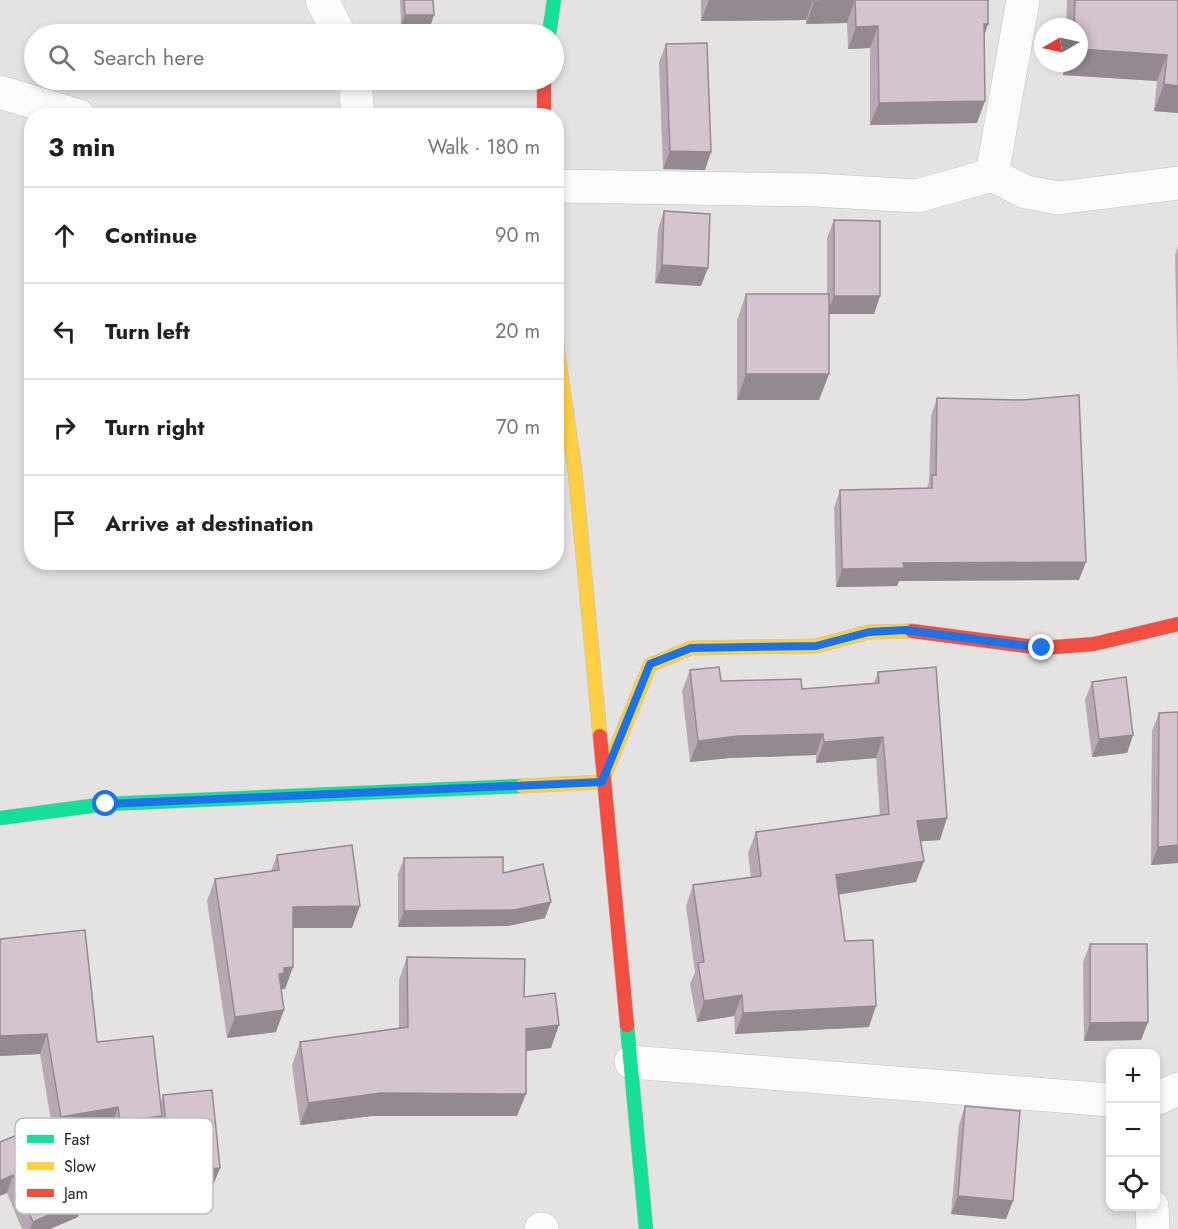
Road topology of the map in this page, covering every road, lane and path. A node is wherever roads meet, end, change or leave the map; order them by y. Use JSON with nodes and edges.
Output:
{"nodes":[{"id":1,"x":322,"y":0,"type":"edge"},
{"id":2,"x":554,"y":0,"type":"edge"},
{"id":3,"x":1023,"y":0,"type":"edge"},
{"id":4,"x":334,"y":24,"type":"edge"},
{"id":5,"x":550,"y":24,"type":"edge"},
{"id":6,"x":356,"y":90,"type":"edge"},
{"id":7,"x":544,"y":90,"type":"edge"},
{"id":8,"x":0,"y":92,"type":"edge"},
{"id":9,"x":53,"y":108,"type":"edge"},
{"id":10,"x":357,"y":108,"type":"edge"},
{"id":11,"x":544,"y":108,"type":"edge"},
{"id":12,"x":992,"y":175,"type":"junction"},
{"id":13,"x":1178,"y":183,"type":"edge"},
{"id":14,"x":564,"y":186,"type":"edge"},
{"id":15,"x":564,"y":442,"type":"edge"},
{"id":16,"x":566,"y":468,"type":"edge"},
{"id":17,"x":1178,"y":624,"type":"edge"},
{"id":18,"x":602,"y":782,"type":"junction"},
{"id":19,"x":0,"y":818,"type":"edge"},
{"id":20,"x":631,"y":1062,"type":"junction"},
{"id":21,"x":1178,"y":1089,"type":"edge"},
{"id":22,"x":1160,"y":1097,"type":"edge"},
{"id":23,"x":1106,"y":1100,"type":"edge"},
{"id":24,"x":1152,"y":1211,"type":"edge"},
{"id":25,"x":646,"y":1229,"type":"edge"},
{"id":26,"x":1153,"y":1229,"type":"edge"}],
"edges":[{"from":1,"to":4,"type":"street"},
{"from":2,"to":5,"type":"street"},
{"from":3,"to":12,"type":"street"},
{"from":6,"to":10,"type":"street"},
{"from":7,"to":11,"type":"street"},
{"from":8,"to":9,"type":"street"},
{"from":12,"to":13,"type":"street"},
{"from":12,"to":14,"type":"street"},
{"from":15,"to":16,"type":"street"},
{"from":16,"to":18,"type":"street"},
{"from":17,"to":18,"type":"street"},
{"from":18,"to":19,"type":"street"},
{"from":18,"to":20,"type":"street"},
{"from":20,"to":23,"type":"street"},
{"from":20,"to":25,"type":"street"},
{"from":21,"to":22,"type":"street"},
{"from":24,"to":26,"type":"street"}]}
